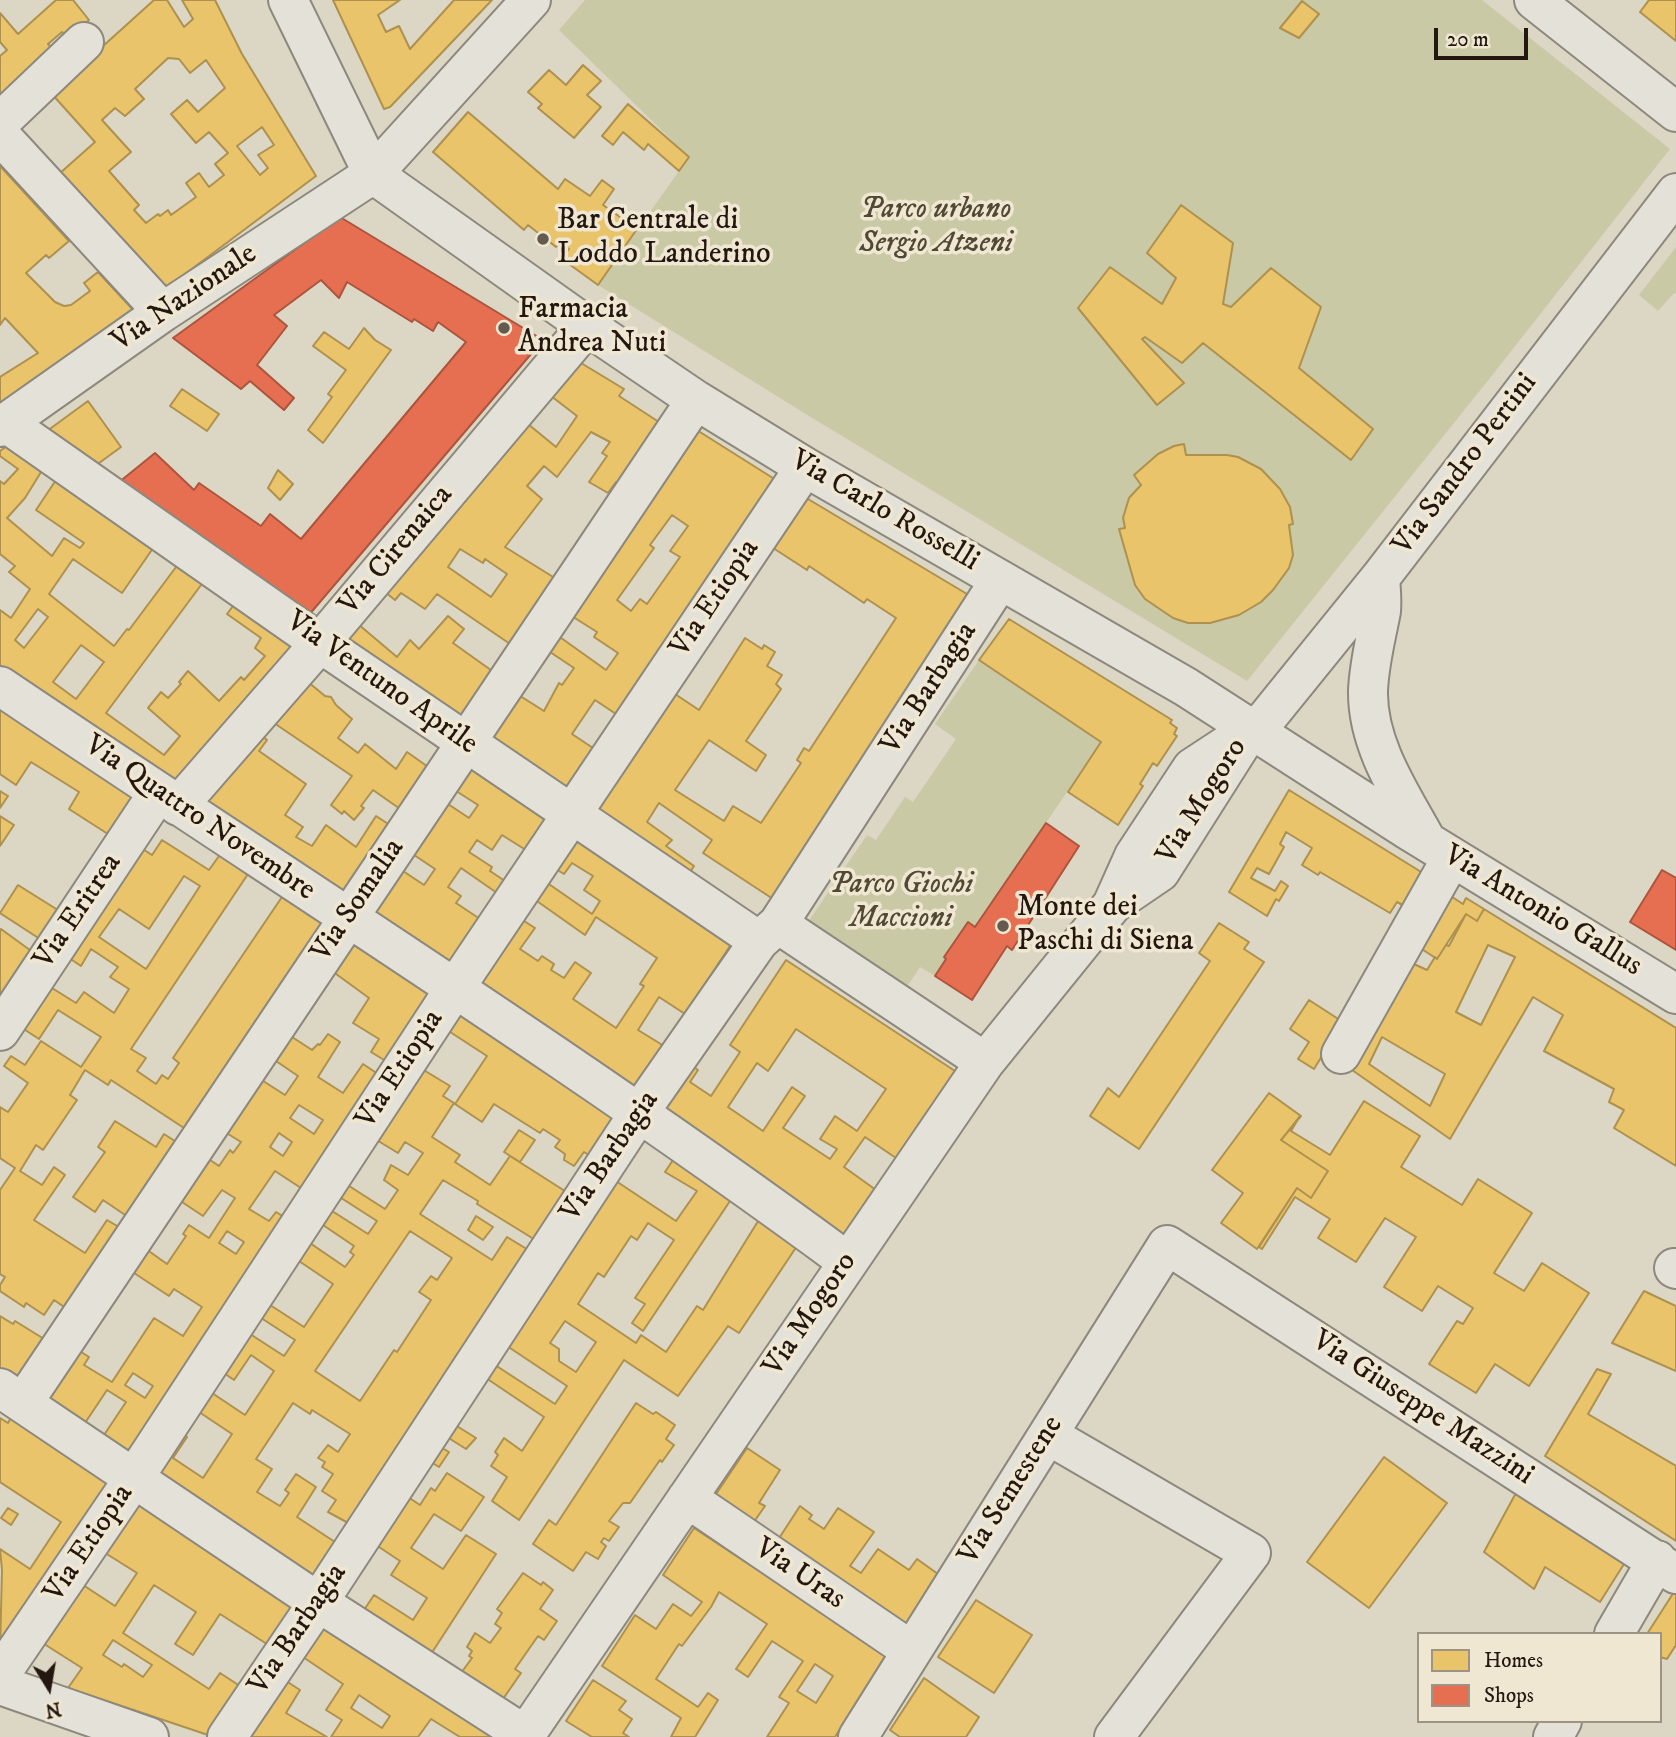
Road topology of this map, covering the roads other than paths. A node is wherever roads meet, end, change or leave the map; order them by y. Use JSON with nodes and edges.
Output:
{"nodes":[{"id":1,"x":288,"y":0,"type":"edge"},
{"id":2,"x":1534,"y":0,"type":"edge"},
{"id":3,"x":523,"y":4,"type":"edge"},
{"id":4,"x":84,"y":42,"type":"dead end"},
{"id":5,"x":1676,"y":112,"type":"edge"},
{"id":6,"x":0,"y":122,"type":"edge"},
{"id":7,"x":0,"y":135,"type":"edge"},
{"id":8,"x":373,"y":174,"type":"junction"},
{"id":9,"x":1676,"y":193,"type":"edge"},
{"id":10,"x":163,"y":312,"type":"junction"},
{"id":11,"x":587,"y":326,"type":"junction"},
{"id":12,"x":695,"y":400,"type":"junction"},
{"id":13,"x":3,"y":425,"type":"edge"},
{"id":14,"x":805,"y":467,"type":"junction"},
{"id":15,"x":1380,"y":578,"type":"junction"},
{"id":16,"x":1000,"y":580,"type":"junction"},
{"id":17,"x":320,"y":643,"type":"junction"},
{"id":18,"x":0,"y":686,"type":"edge"},
{"id":19,"x":1250,"y":730,"type":"junction"},
{"id":20,"x":465,"y":742,"type":"junction"},
{"id":21,"x":168,"y":799,"type":"junction"},
{"id":22,"x":573,"y":815,"type":"junction"},
{"id":23,"x":1429,"y":843,"type":"junction"},
{"id":24,"x":348,"y":918,"type":"junction"},
{"id":25,"x":769,"y":932,"type":"junction"},
{"id":26,"x":455,"y":988,"type":"junction"},
{"id":27,"x":1676,"y":993,"type":"edge"},
{"id":28,"x":0,"y":1031,"type":"edge"},
{"id":29,"x":1341,"y":1054,"type":"dead end"},
{"id":30,"x":985,"y":1062,"type":"junction"},
{"id":31,"x":639,"y":1113,"type":"junction"},
{"id":32,"x":1167,"y":1245,"type":"joint"},
{"id":33,"x":848,"y":1262,"type":"junction"},
{"id":34,"x":12,"y":1396,"type":"edge"},
{"id":35,"x":1048,"y":1435,"type":"junction"},
{"id":36,"x":135,"y":1478,"type":"junction"},
{"id":37,"x":687,"y":1498,"type":"junction"},
{"id":38,"x":1666,"y":1567,"type":"edge"},
{"id":39,"x":318,"y":1602,"type":"junction"},
{"id":40,"x":1616,"y":1632,"type":"edge"},
{"id":41,"x":912,"y":1651,"type":"junction"},
{"id":42,"x":0,"y":1675,"type":"edge"},
{"id":43,"x":0,"y":1685,"type":"edge"},
{"id":44,"x":525,"y":1736,"type":"edge"},
{"id":45,"x":149,"y":1737,"type":"edge"},
{"id":46,"x":227,"y":1737,"type":"edge"},
{"id":47,"x":858,"y":1737,"type":"edge"},
{"id":48,"x":1114,"y":1737,"type":"edge"}],
"edges":[{"from":1,"to":8,"type":"street"},
{"from":2,"to":5,"type":"street"},
{"from":3,"to":8,"type":"street","name":"Via Nazionale"},
{"from":4,"to":6,"type":"street"},
{"from":7,"to":10,"type":"street"},
{"from":8,"to":10,"type":"street","name":"Via Nazionale"},
{"from":8,"to":11,"type":"street","name":"Via Carlo Rosselli"},
{"from":9,"to":15,"type":"street","name":"Via Sandro Pertini"},
{"from":10,"to":13,"type":"street","name":"Via Nazionale"},
{"from":11,"to":12,"type":"street","name":"Via Carlo Rosselli"},
{"from":11,"to":17,"type":"street","name":"Via Cirenaica"},
{"from":12,"to":14,"type":"street","name":"Via Carlo Rosselli"},
{"from":12,"to":20,"type":"street","name":"Via Somalia"},
{"from":13,"to":17,"type":"street","name":"Via Ventuno Aprile"},
{"from":14,"to":16,"type":"street","name":"Via Carlo Rosselli"},
{"from":14,"to":22,"type":"street","name":"Via Etiopia"},
{"from":15,"to":19,"type":"street","name":"Via Sandro Pertini"},
{"from":15,"to":23,"type":"street"},
{"from":16,"to":19,"type":"street","name":"Via Carlo Rosselli"},
{"from":16,"to":25,"type":"street","name":"Via Barbagia"},
{"from":17,"to":20,"type":"street","name":"Via Ventuno Aprile"},
{"from":17,"to":21,"type":"street","name":"Via Cirenaica"},
{"from":18,"to":21,"type":"street","name":"Via Quattro Novembre"},
{"from":19,"to":23,"type":"street","name":"Via Carlo Rosselli"},
{"from":19,"to":30,"type":"street","name":"Via Mogoro"},
{"from":20,"to":22,"type":"street","name":"Via Ventuno Aprile"},
{"from":20,"to":24,"type":"street","name":"Via Somalia"},
{"from":21,"to":24,"type":"street","name":"Via Quattro Novembre"},
{"from":21,"to":28,"type":"street","name":"Via Eritrea"},
{"from":22,"to":25,"type":"street","name":"Via Ventuno Aprile"},
{"from":22,"to":26,"type":"street","name":"Via Etiopia"},
{"from":23,"to":27,"type":"street","name":"Via Antonio Gallus"},
{"from":23,"to":29,"type":"street"},
{"from":24,"to":26,"type":"street","name":"Via Quattro Novembre"},
{"from":24,"to":34,"type":"street","name":"Via Somalia"},
{"from":25,"to":30,"type":"street","name":"Via Ventuno Aprile"},
{"from":25,"to":31,"type":"street","name":"Via Barbagia"},
{"from":26,"to":31,"type":"street","name":"Via Quattro Novembre"},
{"from":26,"to":36,"type":"street","name":"Via Etiopia"},
{"from":30,"to":33,"type":"street","name":"Via Mogoro"},
{"from":31,"to":33,"type":"street","name":"Via Quattro Novembre"},
{"from":31,"to":39,"type":"street","name":"Via Barbagia"},
{"from":32,"to":35,"type":"street","name":"Via Semestene"},
{"from":32,"to":38,"type":"street","name":"Via Giuseppe Mazzini"},
{"from":33,"to":37,"type":"street","name":"Via Mogoro"},
{"from":34,"to":36,"type":"street"},
{"from":35,"to":41,"type":"street","name":"Via Semestene"},
{"from":35,"to":48,"type":"street"},
{"from":36,"to":39,"type":"street"},
{"from":36,"to":42,"type":"street","name":"Via Etiopia"},
{"from":37,"to":41,"type":"street","name":"Via Uras"},
{"from":37,"to":44,"type":"street","name":"Via Mogoro"},
{"from":38,"to":40,"type":"street"},
{"from":39,"to":44,"type":"street"},
{"from":39,"to":46,"type":"street","name":"Via Barbagia"},
{"from":41,"to":47,"type":"street","name":"Via Semestene"},
{"from":43,"to":45,"type":"street"}]}
